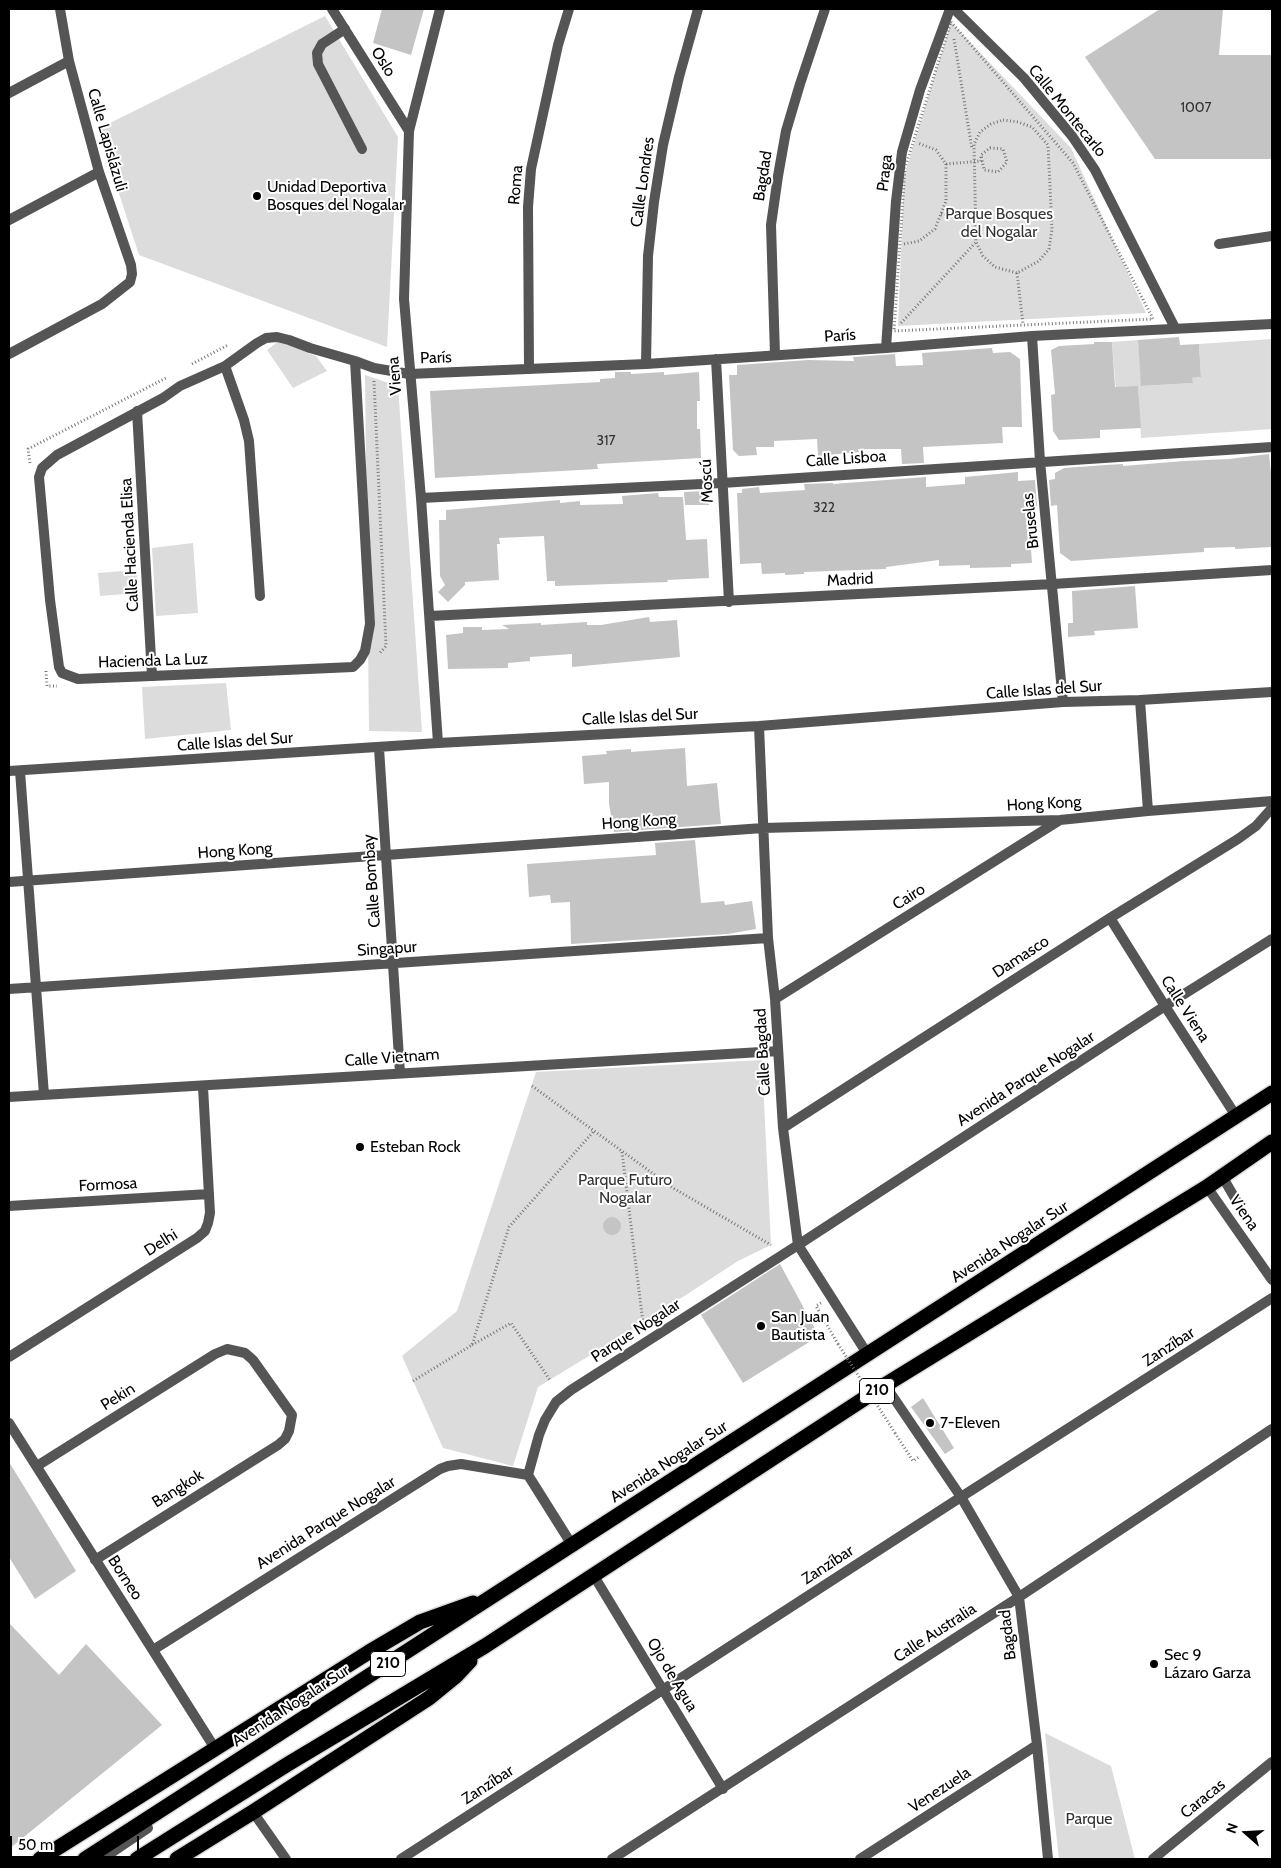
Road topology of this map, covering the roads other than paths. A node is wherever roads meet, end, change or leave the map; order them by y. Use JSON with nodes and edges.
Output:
{"nodes":[{"id":1,"x":60,"y":9,"type":"edge"},
{"id":2,"x":332,"y":9,"type":"edge"},
{"id":3,"x":440,"y":9,"type":"edge"},
{"id":4,"x":569,"y":9,"type":"edge"},
{"id":5,"x":698,"y":9,"type":"edge"},
{"id":6,"x":825,"y":9,"type":"edge"},
{"id":7,"x":952,"y":9,"type":"edge"},
{"id":8,"x":345,"y":29,"type":"junction"},
{"id":9,"x":69,"y":61,"type":"junction"},
{"id":10,"x":9,"y":93,"type":"edge"},
{"id":11,"x":409,"y":131,"type":"junction"},
{"id":12,"x":362,"y":150,"type":"dead end"},
{"id":13,"x":99,"y":172,"type":"junction"},
{"id":14,"x":9,"y":220,"type":"edge"},
{"id":15,"x":1272,"y":236,"type":"edge"},
{"id":16,"x":1219,"y":244,"type":"dead end"},
{"id":17,"x":1272,"y":324,"type":"edge"},
{"id":18,"x":1175,"y":328,"type":"junction"},
{"id":19,"x":1032,"y":336,"type":"junction"},
{"id":20,"x":886,"y":348,"type":"junction"},
{"id":21,"x":9,"y":354,"type":"edge"},
{"id":22,"x":775,"y":355,"type":"junction"},
{"id":23,"x":716,"y":359,"type":"junction"},
{"id":24,"x":355,"y":361,"type":"junction"},
{"id":25,"x":646,"y":364,"type":"junction"},
{"id":26,"x":225,"y":366,"type":"junction"},
{"id":27,"x":529,"y":369,"type":"junction"},
{"id":28,"x":409,"y":374,"type":"junction"},
{"id":29,"x":137,"y":412,"type":"junction"},
{"id":30,"x":1272,"y":447,"type":"edge"},
{"id":31,"x":1040,"y":461,"type":"junction"},
{"id":32,"x":722,"y":483,"type":"junction"},
{"id":33,"x":421,"y":498,"type":"junction"},
{"id":34,"x":1272,"y":570,"type":"edge"},
{"id":35,"x":1053,"y":584,"type":"junction"},
{"id":36,"x":260,"y":596,"type":"dead end"},
{"id":37,"x":728,"y":602,"type":"junction"},
{"id":38,"x":430,"y":616,"type":"junction"},
{"id":39,"x":152,"y":676,"type":"junction"},
{"id":40,"x":1272,"y":692,"type":"edge"},
{"id":41,"x":1140,"y":700,"type":"junction"},
{"id":42,"x":1063,"y":702,"type":"junction"},
{"id":43,"x":759,"y":726,"type":"junction"},
{"id":44,"x":438,"y":744,"type":"junction"},
{"id":45,"x":379,"y":748,"type":"junction"},
{"id":46,"x":14,"y":771,"type":"edge"},
{"id":47,"x":1272,"y":801,"type":"edge"},
{"id":48,"x":1272,"y":808,"type":"edge"},
{"id":49,"x":1148,"y":811,"type":"junction"},
{"id":50,"x":1060,"y":820,"type":"junction"},
{"id":51,"x":763,"y":828,"type":"junction"},
{"id":52,"x":386,"y":856,"type":"junction"},
{"id":53,"x":28,"y":881,"type":"junction"},
{"id":54,"x":9,"y":882,"type":"edge"},
{"id":55,"x":1110,"y":918,"type":"junction"},
{"id":56,"x":768,"y":938,"type":"junction"},
{"id":57,"x":1272,"y":939,"type":"edge"},
{"id":58,"x":392,"y":963,"type":"junction"},
{"id":59,"x":36,"y":988,"type":"junction"},
{"id":60,"x":9,"y":990,"type":"edge"},
{"id":61,"x":775,"y":999,"type":"junction"},
{"id":62,"x":1165,"y":1006,"type":"junction"},
{"id":63,"x":778,"y":1051,"type":"junction"},
{"id":64,"x":400,"y":1073,"type":"junction"},
{"id":65,"x":203,"y":1086,"type":"junction"},
{"id":66,"x":1272,"y":1093,"type":"edge"},
{"id":67,"x":44,"y":1095,"type":"junction"},
{"id":68,"x":9,"y":1097,"type":"edge"},
{"id":69,"x":1236,"y":1116,"type":"junction"},
{"id":70,"x":782,"y":1128,"type":"junction"},
{"id":71,"x":1272,"y":1142,"type":"edge"},
{"id":72,"x":1222,"y":1176,"type":"junction"},
{"id":73,"x":1207,"y":1187,"type":"junction"},
{"id":74,"x":209,"y":1194,"type":"junction"},
{"id":75,"x":1236,"y":1200,"type":"dead end"},
{"id":76,"x":9,"y":1206,"type":"edge"},
{"id":77,"x":798,"y":1245,"type":"junction"},
{"id":78,"x":1272,"y":1280,"type":"edge"},
{"id":79,"x":1272,"y":1298,"type":"edge"},
{"id":80,"x":868,"y":1355,"type":"junction"},
{"id":81,"x":9,"y":1357,"type":"edge"},
{"id":82,"x":885,"y":1385,"type":"junction"},
{"id":83,"x":9,"y":1423,"type":"edge"},
{"id":84,"x":1272,"y":1429,"type":"edge"},
{"id":85,"x":278,"y":1445,"type":"joint"},
{"id":86,"x":37,"y":1466,"type":"junction"},
{"id":87,"x":528,"y":1475,"type":"junction"},
{"id":88,"x":961,"y":1497,"type":"junction"},
{"id":89,"x":572,"y":1544,"type":"junction"},
{"id":90,"x":95,"y":1560,"type":"junction"},
{"id":91,"x":594,"y":1576,"type":"junction"},
{"id":92,"x":491,"y":1597,"type":"junction"},
{"id":93,"x":1019,"y":1597,"type":"junction"},
{"id":94,"x":485,"y":1646,"type":"junction"},
{"id":95,"x":153,"y":1650,"type":"junction"},
{"id":96,"x":663,"y":1689,"type":"junction"},
{"id":97,"x":1037,"y":1745,"type":"junction"},
{"id":98,"x":216,"y":1750,"type":"junction"},
{"id":99,"x":1272,"y":1762,"type":"edge"},
{"id":100,"x":723,"y":1789,"type":"junction"},
{"id":101,"x":253,"y":1812,"type":"junction"},
{"id":102,"x":148,"y":1828,"type":"dead end"},
{"id":103,"x":64,"y":1843,"type":"junction"},
{"id":104,"x":40,"y":1859,"type":"edge"},
{"id":105,"x":54,"y":1859,"type":"edge"},
{"id":106,"x":85,"y":1859,"type":"edge"},
{"id":107,"x":102,"y":1859,"type":"edge"},
{"id":108,"x":137,"y":1859,"type":"edge"},
{"id":109,"x":176,"y":1859,"type":"edge"},
{"id":110,"x":286,"y":1859,"type":"edge"},
{"id":111,"x":401,"y":1859,"type":"edge"},
{"id":112,"x":612,"y":1859,"type":"edge"},
{"id":113,"x":860,"y":1859,"type":"edge"},
{"id":114,"x":1048,"y":1859,"type":"edge"},
{"id":115,"x":1153,"y":1859,"type":"edge"}],
"edges":[{"from":1,"to":9,"type":"street","name":"Calle Lapislázuli"},
{"from":2,"to":8,"type":"street","name":"Oslo"},
{"from":3,"to":11,"type":"street","name":"Viena"},
{"from":4,"to":27,"type":"street","name":"Roma"},
{"from":5,"to":25,"type":"street","name":"Calle Londres"},
{"from":6,"to":22,"type":"street","name":"Bagdad"},
{"from":7,"to":18,"type":"street","name":"Calle Montecarlo"},
{"from":7,"to":20,"type":"street","name":"Praga"},
{"from":8,"to":11,"type":"street","name":"Oslo"},
{"from":8,"to":12,"type":"street"},
{"from":9,"to":10,"type":"street"},
{"from":9,"to":13,"type":"street","name":"Calle Lapislázuli"},
{"from":11,"to":28,"type":"street","name":"Viena"},
{"from":13,"to":14,"type":"street"},
{"from":13,"to":21,"type":"street","name":"Calle Lapislázuli"},
{"from":15,"to":16,"type":"street"},
{"from":17,"to":18,"type":"street","name":"París"},
{"from":18,"to":19,"type":"street","name":"París"},
{"from":19,"to":20,"type":"street","name":"París"},
{"from":19,"to":31,"type":"street","name":"Bruselas"},
{"from":20,"to":22,"type":"street","name":"París"},
{"from":22,"to":23,"type":"street","name":"París"},
{"from":23,"to":25,"type":"street","name":"París"},
{"from":23,"to":32,"type":"street","name":"Moscú"},
{"from":24,"to":26,"type":"street","name":"Hacienda La Luz"},
{"from":24,"to":28,"type":"street","name":"Hacienda La Luz"},
{"from":24,"to":39,"type":"street","name":"Hacienda La Luz"},
{"from":25,"to":27,"type":"street","name":"París"},
{"from":26,"to":29,"type":"street","name":"Hacienda La Luz"},
{"from":26,"to":36,"type":"street"},
{"from":27,"to":28,"type":"street","name":"París"},
{"from":28,"to":33,"type":"street","name":"Viena"},
{"from":29,"to":39,"type":"street","name":"Calle Hacienda Elisa"},
{"from":29,"to":39,"type":"street","name":"Hacienda La Luz"},
{"from":30,"to":31,"type":"street","name":"Calle Lisboa"},
{"from":31,"to":32,"type":"street","name":"Calle Lisboa"},
{"from":31,"to":35,"type":"street","name":"Bruselas"},
{"from":32,"to":33,"type":"street","name":"Calle Lisboa"},
{"from":32,"to":37,"type":"street","name":"Moscú"},
{"from":33,"to":38,"type":"street","name":"Viena"},
{"from":34,"to":35,"type":"street","name":"Madrid"},
{"from":35,"to":37,"type":"street","name":"Madrid"},
{"from":35,"to":42,"type":"street","name":"Bruselas"},
{"from":37,"to":38,"type":"street","name":"Madrid"},
{"from":38,"to":44,"type":"street","name":"Viena"},
{"from":40,"to":41,"type":"street","name":"Calle Islas del Sur"},
{"from":41,"to":42,"type":"street","name":"Calle Islas del Sur"},
{"from":41,"to":49,"type":"street"},
{"from":42,"to":43,"type":"street","name":"Calle Islas del Sur"},
{"from":43,"to":44,"type":"street","name":"Calle Islas del Sur"},
{"from":43,"to":51,"type":"street","name":"Calle Bagdad"},
{"from":44,"to":45,"type":"street","name":"Calle Islas del Sur"},
{"from":45,"to":46,"type":"street","name":"Calle Islas del Sur"},
{"from":45,"to":52,"type":"street","name":"Calle Bombay"},
{"from":46,"to":53,"type":"street"},
{"from":47,"to":49,"type":"street","name":"Hong Kong"},
{"from":48,"to":55,"type":"street","name":"Damasco"},
{"from":49,"to":50,"type":"street","name":"Hong Kong"},
{"from":50,"to":51,"type":"street","name":"Hong Kong"},
{"from":50,"to":61,"type":"street","name":"Cairo"},
{"from":51,"to":52,"type":"street","name":"Hong Kong"},
{"from":51,"to":56,"type":"street","name":"Calle Bagdad"},
{"from":52,"to":53,"type":"street","name":"Hong Kong"},
{"from":52,"to":58,"type":"street","name":"Calle Bombay"},
{"from":53,"to":54,"type":"street","name":"Hong Kong"},
{"from":53,"to":59,"type":"street"},
{"from":55,"to":62,"type":"street","name":"Calle Viena"},
{"from":55,"to":70,"type":"street","name":"Damasco"},
{"from":56,"to":58,"type":"street","name":"Singapur"},
{"from":56,"to":61,"type":"street","name":"Calle Bagdad"},
{"from":57,"to":62,"type":"street","name":"Avenida Parque Nogalar"},
{"from":58,"to":59,"type":"street","name":"Singapur"},
{"from":58,"to":64,"type":"street","name":"Calle Bombay"},
{"from":59,"to":60,"type":"street","name":"Singapur"},
{"from":59,"to":67,"type":"street"},
{"from":61,"to":63,"type":"street","name":"Calle Bagdad"},
{"from":62,"to":69,"type":"street","name":"Calle Viena"},
{"from":62,"to":77,"type":"street","name":"Avenida Parque Nogalar"},
{"from":63,"to":64,"type":"street","name":"Calle Vietnam"},
{"from":63,"to":70,"type":"street","name":"Calle Bagdad"},
{"from":64,"to":65,"type":"street","name":"Calle Vietnam"},
{"from":65,"to":67,"type":"street","name":"Calle Vietnam"},
{"from":65,"to":74,"type":"street","name":"Delhi"},
{"from":66,"to":69,"type":"highway","name":"Avenida Nogalar Sur","number":"210"},
{"from":67,"to":68,"type":"street","name":"Calle Vietnam"},
{"from":69,"to":80,"type":"highway","name":"Avenida Nogalar Sur","number":"210"},
{"from":70,"to":77,"type":"street","name":"Calle Bagdad"},
{"from":71,"to":72,"type":"highway","number":"210"},
{"from":72,"to":73,"type":"highway","number":"210"},
{"from":72,"to":75,"type":"street"},
{"from":73,"to":78,"type":"street","name":"Viena"},
{"from":73,"to":82,"type":"highway","number":"210"},
{"from":74,"to":76,"type":"street","name":"Formosa"},
{"from":74,"to":81,"type":"street","name":"Delhi"},
{"from":77,"to":80,"type":"street","name":"Calle Bagdad"},
{"from":77,"to":87,"type":"street","name":"Parque Nogalar"},
{"from":79,"to":88,"type":"street","name":"Zanzíbar"},
{"from":80,"to":89,"type":"highway","name":"Avenida Nogalar Sur","number":"210"},
{"from":82,"to":88,"type":"street","name":"Bagdad"},
{"from":82,"to":91,"type":"highway","number":"210"},
{"from":83,"to":86,"type":"street","name":"Borneo"},
{"from":84,"to":93,"type":"street","name":"Calle Australia"},
{"from":85,"to":86,"type":"street","name":"Pekin"},
{"from":85,"to":90,"type":"street","name":"Bangkok"},
{"from":86,"to":90,"type":"street","name":"Borneo"},
{"from":87,"to":89,"type":"street"},
{"from":87,"to":95,"type":"street","name":"Avenida Parque Nogalar"},
{"from":88,"to":93,"type":"street","name":"Bagdad"},
{"from":88,"to":96,"type":"street","name":"Zanzíbar"},
{"from":89,"to":92,"type":"highway","name":"Avenida Nogalar Sur","number":"210"},
{"from":90,"to":95,"type":"street","name":"Borneo"},
{"from":91,"to":94,"type":"highway","number":"210"},
{"from":91,"to":96,"type":"street","name":"Ojo de Agua"},
{"from":92,"to":98,"type":"highway"},
{"from":92,"to":106,"type":"highway","name":"Avenida Nogalar Sur","number":"210"},
{"from":93,"to":97,"type":"street","name":"Bagdad"},
{"from":93,"to":100,"type":"street","name":"Calle Australia"},
{"from":94,"to":101,"type":"highway"},
{"from":94,"to":108,"type":"highway","number":"210"},
{"from":95,"to":98,"type":"street","name":"Borneo"},
{"from":96,"to":100,"type":"street","name":"Ojo de Agua"},
{"from":96,"to":111,"type":"street","name":"Zanzíbar"},
{"from":97,"to":113,"type":"street","name":"Venezuela"},
{"from":97,"to":114,"type":"street","name":"Bagdad"},
{"from":98,"to":103,"type":"highway"},
{"from":99,"to":115,"type":"street","name":"Caracas"},
{"from":100,"to":112,"type":"street","name":"Calle Australia"},
{"from":101,"to":109,"type":"highway"},
{"from":101,"to":110,"type":"street"},
{"from":102,"to":107,"type":"street"},
{"from":103,"to":104,"type":"highway"},
{"from":103,"to":105,"type":"highway"}]}
